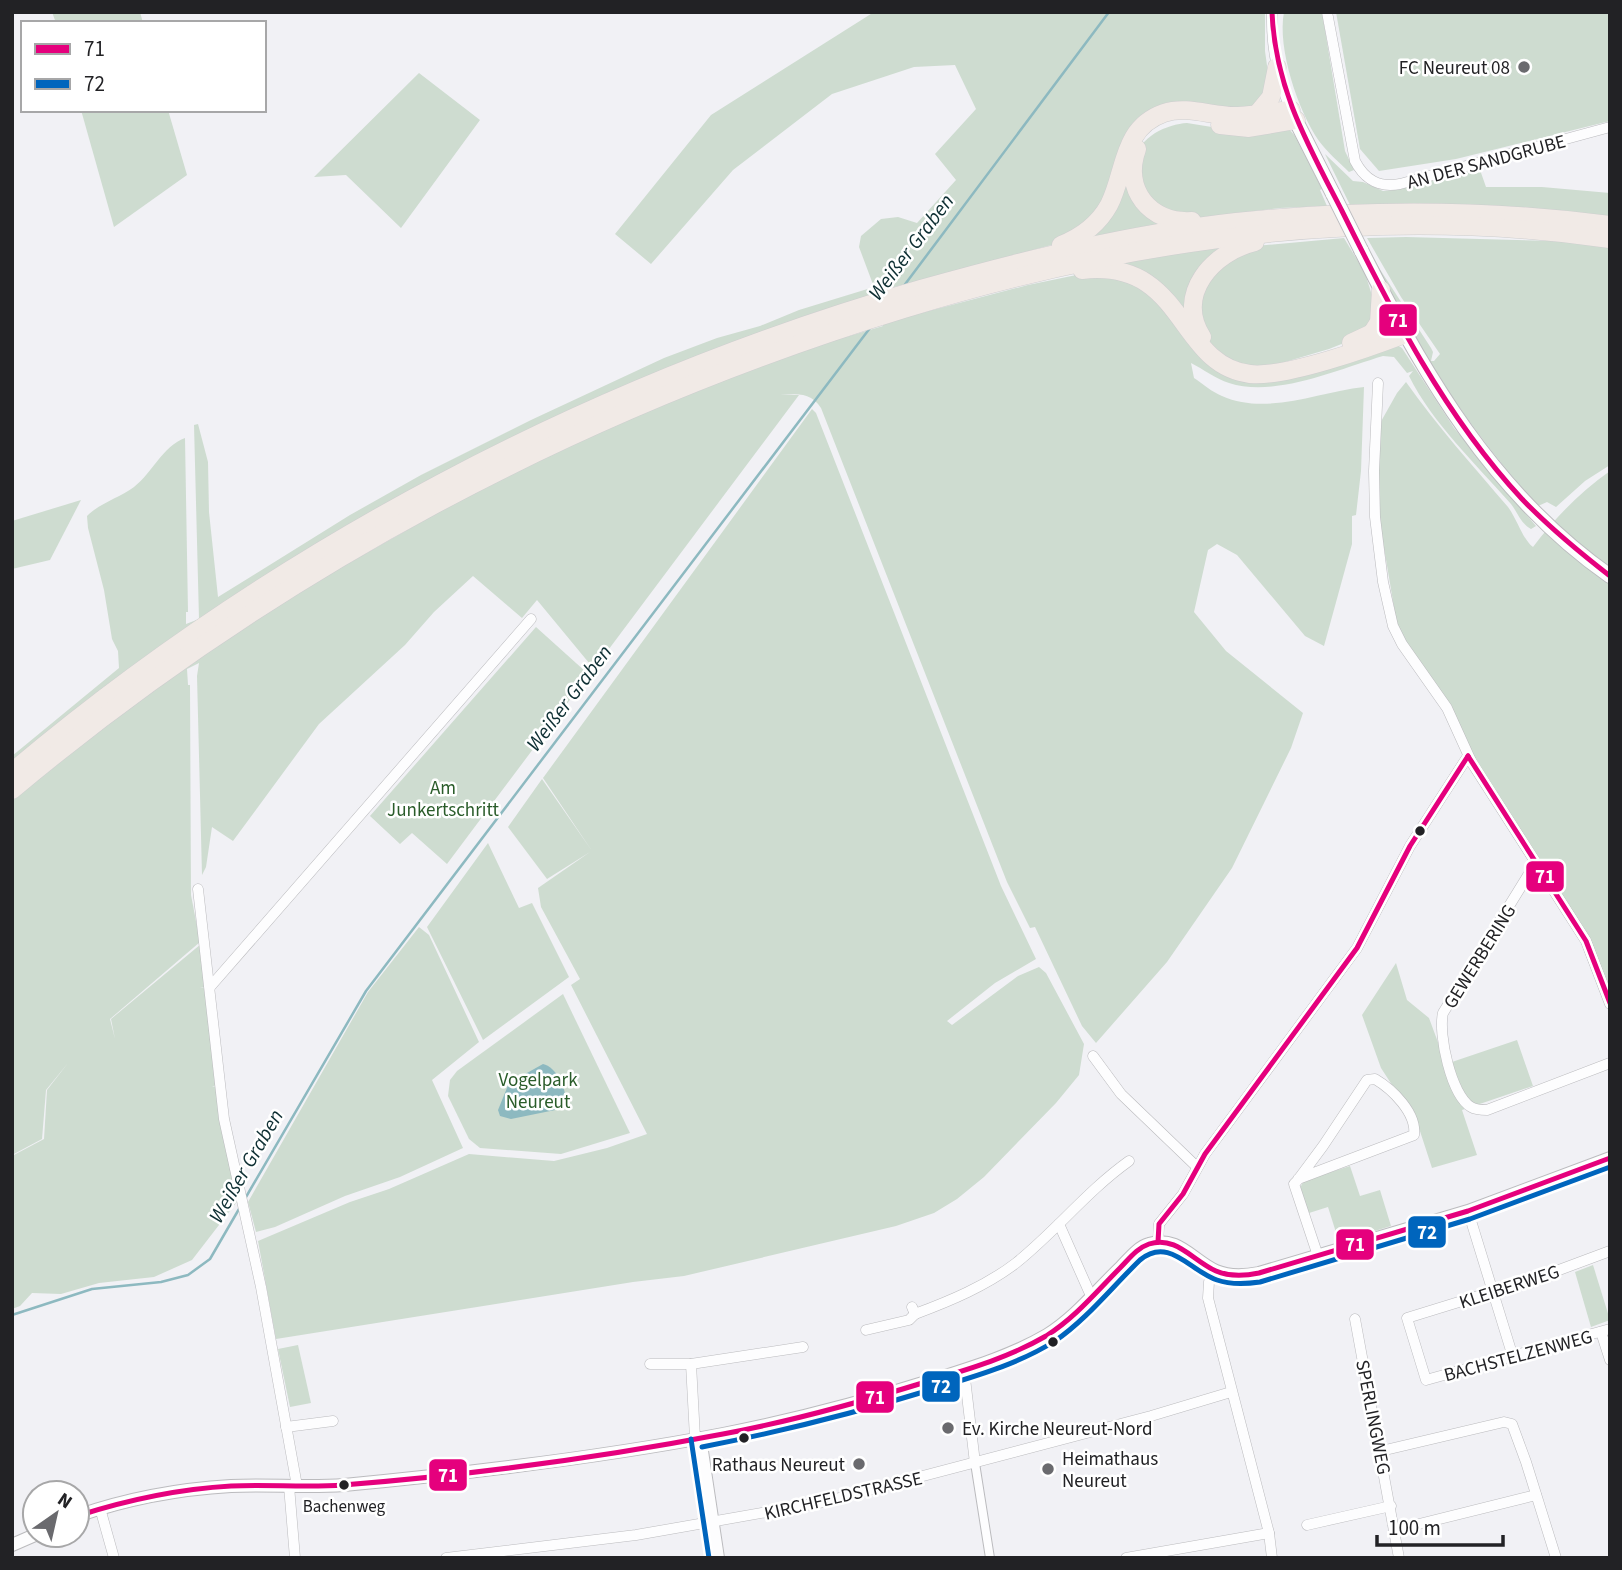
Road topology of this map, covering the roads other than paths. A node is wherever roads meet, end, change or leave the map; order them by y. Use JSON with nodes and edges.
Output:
{"nodes":[{"id":1,"x":1272,"y":12,"type":"edge"},
{"id":2,"x":1327,"y":12,"type":"edge"},
{"id":3,"x":1276,"y":67,"type":"junction"},
{"id":4,"x":1257,"y":114,"type":"junction"},
{"id":5,"x":1293,"y":115,"type":"junction"},
{"id":6,"x":1610,"y":127,"type":"edge"},
{"id":7,"x":1234,"y":223,"type":"junction"},
{"id":8,"x":1610,"y":225,"type":"edge"},
{"id":9,"x":1317,"y":230,"type":"junction"},
{"id":10,"x":1610,"y":239,"type":"edge"},
{"id":11,"x":1037,"y":258,"type":"junction"},
{"id":12,"x":1024,"y":276,"type":"junction"},
{"id":13,"x":1381,"y":290,"type":"junction"},
{"id":14,"x":878,"y":312,"type":"junction"},
{"id":15,"x":1402,"y":328,"type":"junction"},
{"id":16,"x":1372,"y":333,"type":"junction"},
{"id":17,"x":1378,"y":383,"type":"dead end"},
{"id":18,"x":1610,"y":576,"type":"edge"},
{"id":19,"x":531,"y":618,"type":"dead end"},
{"id":20,"x":1468,"y":756,"type":"junction"},
{"id":21,"x":12,"y":772,"type":"edge"},
{"id":22,"x":12,"y":790,"type":"edge"},
{"id":23,"x":1535,"y":864,"type":"junction"},
{"id":24,"x":198,"y":889,"type":"dead end"},
{"id":25,"x":210,"y":987,"type":"junction"},
{"id":26,"x":1610,"y":1004,"type":"edge"},
{"id":27,"x":1093,"y":1056,"type":"dead end"},
{"id":28,"x":1610,"y":1063,"type":"edge"},
{"id":29,"x":1610,"y":1158,"type":"edge"},
{"id":30,"x":1129,"y":1161,"type":"dead end"},
{"id":31,"x":1197,"y":1167,"type":"junction"},
{"id":32,"x":1298,"y":1179,"type":"junction"},
{"id":33,"x":1468,"y":1211,"type":"junction"},
{"id":34,"x":1059,"y":1224,"type":"junction"},
{"id":35,"x":1158,"y":1242,"type":"junction"},
{"id":36,"x":1610,"y":1251,"type":"edge"},
{"id":37,"x":1318,"y":1256,"type":"junction"},
{"id":38,"x":1213,"y":1270,"type":"junction"},
{"id":39,"x":1493,"y":1292,"type":"junction"},
{"id":40,"x":1091,"y":1296,"type":"junction"},
{"id":41,"x":1355,"y":1319,"type":"dead end"},
{"id":42,"x":866,"y":1330,"type":"dead end"},
{"id":43,"x":1605,"y":1330,"type":"edge"},
{"id":44,"x":803,"y":1347,"type":"dead end"},
{"id":45,"x":1513,"y":1357,"type":"junction"},
{"id":46,"x":1610,"y":1360,"type":"edge"},
{"id":47,"x":650,"y":1364,"type":"dead end"},
{"id":48,"x":691,"y":1364,"type":"junction"},
{"id":49,"x":964,"y":1370,"type":"junction"},
{"id":50,"x":1426,"y":1380,"type":"joint"},
{"id":51,"x":1231,"y":1392,"type":"junction"},
{"id":52,"x":333,"y":1421,"type":"dead end"},
{"id":53,"x":286,"y":1427,"type":"junction"},
{"id":54,"x":697,"y":1438,"type":"junction"},
{"id":55,"x":1381,"y":1451,"type":"junction"},
{"id":56,"x":975,"y":1464,"type":"junction"},
{"id":57,"x":293,"y":1486,"type":"junction"},
{"id":58,"x":1536,"y":1495,"type":"junction"},
{"id":59,"x":1391,"y":1506,"type":"junction"},
{"id":60,"x":100,"y":1508,"type":"junction"},
{"id":61,"x":91,"y":1511,"type":"edge"},
{"id":62,"x":713,"y":1522,"type":"junction"},
{"id":63,"x":1307,"y":1525,"type":"dead end"},
{"id":64,"x":1395,"y":1530,"type":"junction"},
{"id":65,"x":1269,"y":1532,"type":"junction"},
{"id":66,"x":114,"y":1558,"type":"edge"},
{"id":67,"x":295,"y":1558,"type":"edge"},
{"id":68,"x":446,"y":1558,"type":"edge"},
{"id":69,"x":719,"y":1558,"type":"edge"},
{"id":70,"x":990,"y":1558,"type":"edge"},
{"id":71,"x":1126,"y":1558,"type":"edge"},
{"id":72,"x":1272,"y":1558,"type":"edge"},
{"id":73,"x":1399,"y":1558,"type":"edge"},
{"id":74,"x":1556,"y":1558,"type":"edge"}],
"edges":[{"from":1,"to":3,"type":"street"},
{"from":2,"to":6,"type":"street","name":"AN DER SANDGRUBE"},
{"from":3,"to":4,"type":"highway"},
{"from":3,"to":5,"type":"street"},
{"from":4,"to":5,"type":"highway"},
{"from":4,"to":11,"type":"highway"},
{"from":5,"to":7,"type":"highway"},
{"from":5,"to":13,"type":"main road","bridge":true},
{"from":7,"to":8,"type":"highway"},
{"from":7,"to":11,"type":"highway"},
{"from":9,"to":10,"type":"highway"},
{"from":9,"to":12,"type":"highway"},
{"from":9,"to":16,"type":"highway"},
{"from":11,"to":14,"type":"highway"},
{"from":12,"to":14,"type":"highway"},
{"from":12,"to":15,"type":"highway"},
{"from":13,"to":15,"type":"main road"},
{"from":13,"to":16,"type":"highway"},
{"from":14,"to":21,"type":"highway"},
{"from":14,"to":22,"type":"highway"},
{"from":15,"to":16,"type":"highway"},
{"from":15,"to":18,"type":"main road"},
{"from":17,"to":20,"type":"street"},
{"from":19,"to":25,"type":"street"},
{"from":20,"to":23,"type":"street"},
{"from":20,"to":31,"type":"street"},
{"from":23,"to":26,"type":"street"},
{"from":23,"to":28,"type":"street","name":"GEWERBERING"},
{"from":24,"to":25,"type":"street"},
{"from":25,"to":53,"type":"street"},
{"from":27,"to":31,"type":"street"},
{"from":29,"to":33,"type":"street"},
{"from":30,"to":34,"type":"street"},
{"from":31,"to":35,"type":"street"},
{"from":32,"to":32,"type":"street"},
{"from":32,"to":37,"type":"street"},
{"from":33,"to":37,"type":"street"},
{"from":33,"to":39,"type":"street"},
{"from":34,"to":40,"type":"street"},
{"from":34,"to":42,"type":"street"},
{"from":35,"to":38,"type":"street"},
{"from":35,"to":40,"type":"street"},
{"from":36,"to":39,"type":"street","name":"KLEIBERWEG"},
{"from":37,"to":38,"type":"street"},
{"from":38,"to":51,"type":"street"},
{"from":39,"to":45,"type":"street"},
{"from":39,"to":50,"type":"street","name":"KLEIBERWEG"},
{"from":40,"to":49,"type":"street"},
{"from":41,"to":55,"type":"street","name":"SPERLINGWEG"},
{"from":43,"to":45,"type":"street","name":"BACHSTELZENWEG"},
{"from":43,"to":46,"type":"street"},
{"from":44,"to":48,"type":"street"},
{"from":45,"to":50,"type":"street","name":"BACHSTELZENWEG"},
{"from":47,"to":48,"type":"street"},
{"from":48,"to":54,"type":"street"},
{"from":49,"to":54,"type":"street"},
{"from":49,"to":56,"type":"street"},
{"from":51,"to":56,"type":"street","name":"KIRCHFELDSTRASSE"},
{"from":51,"to":65,"type":"street"},
{"from":52,"to":53,"type":"street"},
{"from":53,"to":57,"type":"street"},
{"from":54,"to":57,"type":"street"},
{"from":54,"to":62,"type":"street"},
{"from":55,"to":58,"type":"street"},
{"from":55,"to":59,"type":"street","name":"SPERLINGWEG"},
{"from":56,"to":62,"type":"street","name":"KIRCHFELDSTRASSE"},
{"from":56,"to":70,"type":"street"},
{"from":57,"to":60,"type":"street"},
{"from":57,"to":67,"type":"street"},
{"from":58,"to":64,"type":"street"},
{"from":58,"to":74,"type":"street"},
{"from":59,"to":63,"type":"street"},
{"from":59,"to":64,"type":"street","name":"SPERLINGWEG"},
{"from":60,"to":61,"type":"street"},
{"from":60,"to":66,"type":"street"},
{"from":62,"to":68,"type":"street","name":"KIRCHFELDSTRASSE"},
{"from":62,"to":69,"type":"street"},
{"from":64,"to":73,"type":"street","name":"SPERLINGWEG"},
{"from":65,"to":71,"type":"street"},
{"from":65,"to":72,"type":"street"}]}
